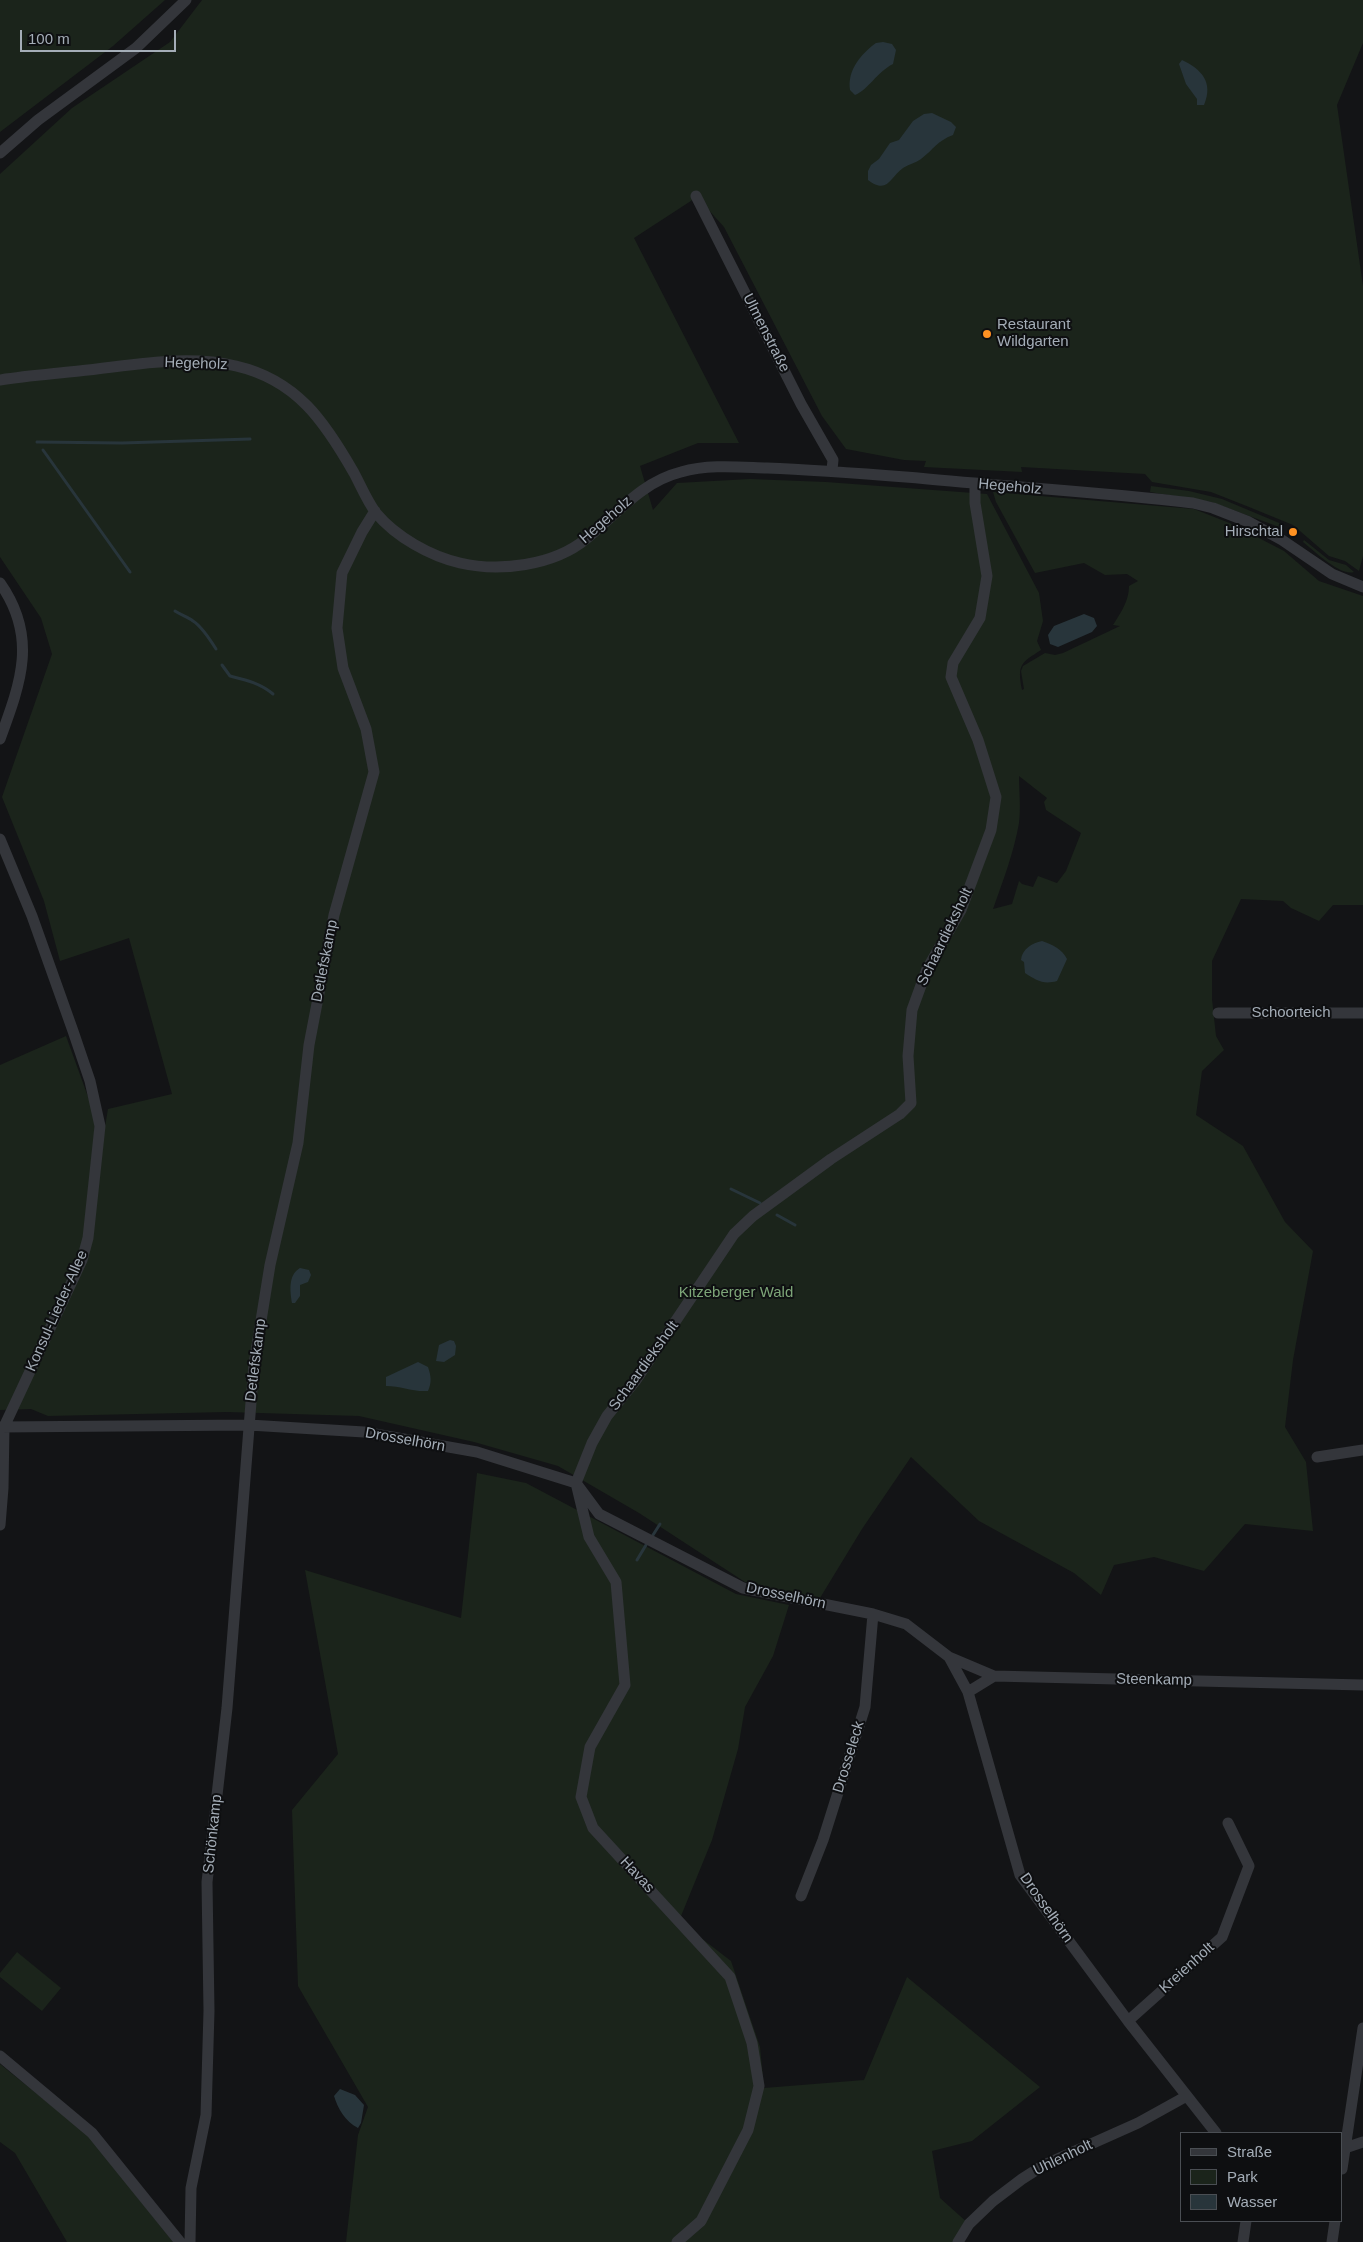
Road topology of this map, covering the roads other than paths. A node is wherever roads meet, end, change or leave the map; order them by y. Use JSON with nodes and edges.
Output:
{"nodes":[{"id":1,"x":186,"y":0,"type":"edge"},
{"id":2,"x":0,"y":153,"type":"edge"},
{"id":3,"x":696,"y":196,"type":"dead end"},
{"id":4,"x":0,"y":380,"type":"edge"},
{"id":5,"x":832,"y":470,"type":"junction"},
{"id":6,"x":975,"y":484,"type":"junction"},
{"id":7,"x":375,"y":511,"type":"junction"},
{"id":8,"x":0,"y":583,"type":"edge"},
{"id":9,"x":1363,"y":587,"type":"edge"},
{"id":10,"x":0,"y":739,"type":"edge"},
{"id":11,"x":0,"y":840,"type":"edge"},
{"id":12,"x":1218,"y":1013,"type":"dead end"},
{"id":13,"x":1363,"y":1013,"type":"edge"},
{"id":14,"x":249,"y":1425,"type":"junction"},
{"id":15,"x":2,"y":1427,"type":"edge"},
{"id":16,"x":1363,"y":1450,"type":"edge"},
{"id":17,"x":1317,"y":1457,"type":"dead end"},
{"id":18,"x":576,"y":1483,"type":"junction"},
{"id":19,"x":0,"y":1525,"type":"edge"},
{"id":20,"x":873,"y":1614,"type":"junction"},
{"id":21,"x":949,"y":1657,"type":"junction"},
{"id":22,"x":994,"y":1676,"type":"junction"},
{"id":23,"x":1363,"y":1685,"type":"edge"},
{"id":24,"x":968,"y":1692,"type":"junction"},
{"id":25,"x":1228,"y":1823,"type":"dead end"},
{"id":26,"x":801,"y":1896,"type":"dead end"},
{"id":27,"x":1128,"y":2022,"type":"junction"},
{"id":28,"x":1363,"y":2028,"type":"edge"},
{"id":29,"x":0,"y":2056,"type":"edge"},
{"id":30,"x":1185,"y":2097,"type":"junction"},
{"id":31,"x":1215,"y":2132,"type":"edge"},
{"id":32,"x":1363,"y":2142,"type":"edge"},
{"id":33,"x":1343,"y":2148,"type":"edge"},
{"id":34,"x":1246,"y":2222,"type":"edge"},
{"id":35,"x":1335,"y":2222,"type":"edge"},
{"id":36,"x":180,"y":2242,"type":"edge"},
{"id":37,"x":190,"y":2242,"type":"edge"},
{"id":38,"x":677,"y":2242,"type":"edge"},
{"id":39,"x":958,"y":2242,"type":"edge"},
{"id":40,"x":1243,"y":2242,"type":"edge"},
{"id":41,"x":1332,"y":2242,"type":"edge"}],
"edges":[{"from":1,"to":2,"type":"street"},
{"from":3,"to":5,"type":"street","name":"Ulmenstraße"},
{"from":4,"to":7,"type":"street","name":"Hegeholz"},
{"from":5,"to":6,"type":"street","name":"Hegeholz"},
{"from":5,"to":7,"type":"street","name":"Hegeholz"},
{"from":6,"to":9,"type":"street","name":"Hegeholz"},
{"from":6,"to":18,"type":"street","name":"Schaardieksholt"},
{"from":7,"to":14,"type":"street","name":"Detlefskamp"},
{"from":8,"to":10,"type":"street"},
{"from":11,"to":15,"type":"street","name":"Konsul-Lieder-Allee"},
{"from":12,"to":13,"type":"street","name":"Schoorteich"},
{"from":14,"to":15,"type":"street","name":"Drosselhörn"},
{"from":14,"to":18,"type":"street","name":"Drosselhörn"},
{"from":14,"to":37,"type":"street","name":"Schönkamp"},
{"from":15,"to":19,"type":"street","name":"Konsul-Lieder-Allee"},
{"from":16,"to":17,"type":"street"},
{"from":18,"to":20,"type":"street","name":"Drosselhörn"},
{"from":18,"to":38,"type":"street","name":"Havas"},
{"from":20,"to":21,"type":"street","name":"Drosselhörn"},
{"from":20,"to":26,"type":"street","name":"Drosseleck"},
{"from":21,"to":22,"type":"street","name":"Steenkamp"},
{"from":21,"to":24,"type":"street","name":"Drosselhörn"},
{"from":22,"to":23,"type":"street","name":"Steenkamp"},
{"from":22,"to":24,"type":"street"},
{"from":24,"to":27,"type":"street","name":"Drosselhörn"},
{"from":25,"to":27,"type":"street","name":"Kreienholt"},
{"from":27,"to":30,"type":"street","name":"Drosselhörn"},
{"from":28,"to":33,"type":"street"},
{"from":29,"to":36,"type":"street"},
{"from":30,"to":31,"type":"street","name":"Drosselhörn"},
{"from":30,"to":39,"type":"street","name":"Uhlenholt"},
{"from":32,"to":33,"type":"street"},
{"from":34,"to":40,"type":"street"},
{"from":35,"to":41,"type":"street"}]}
